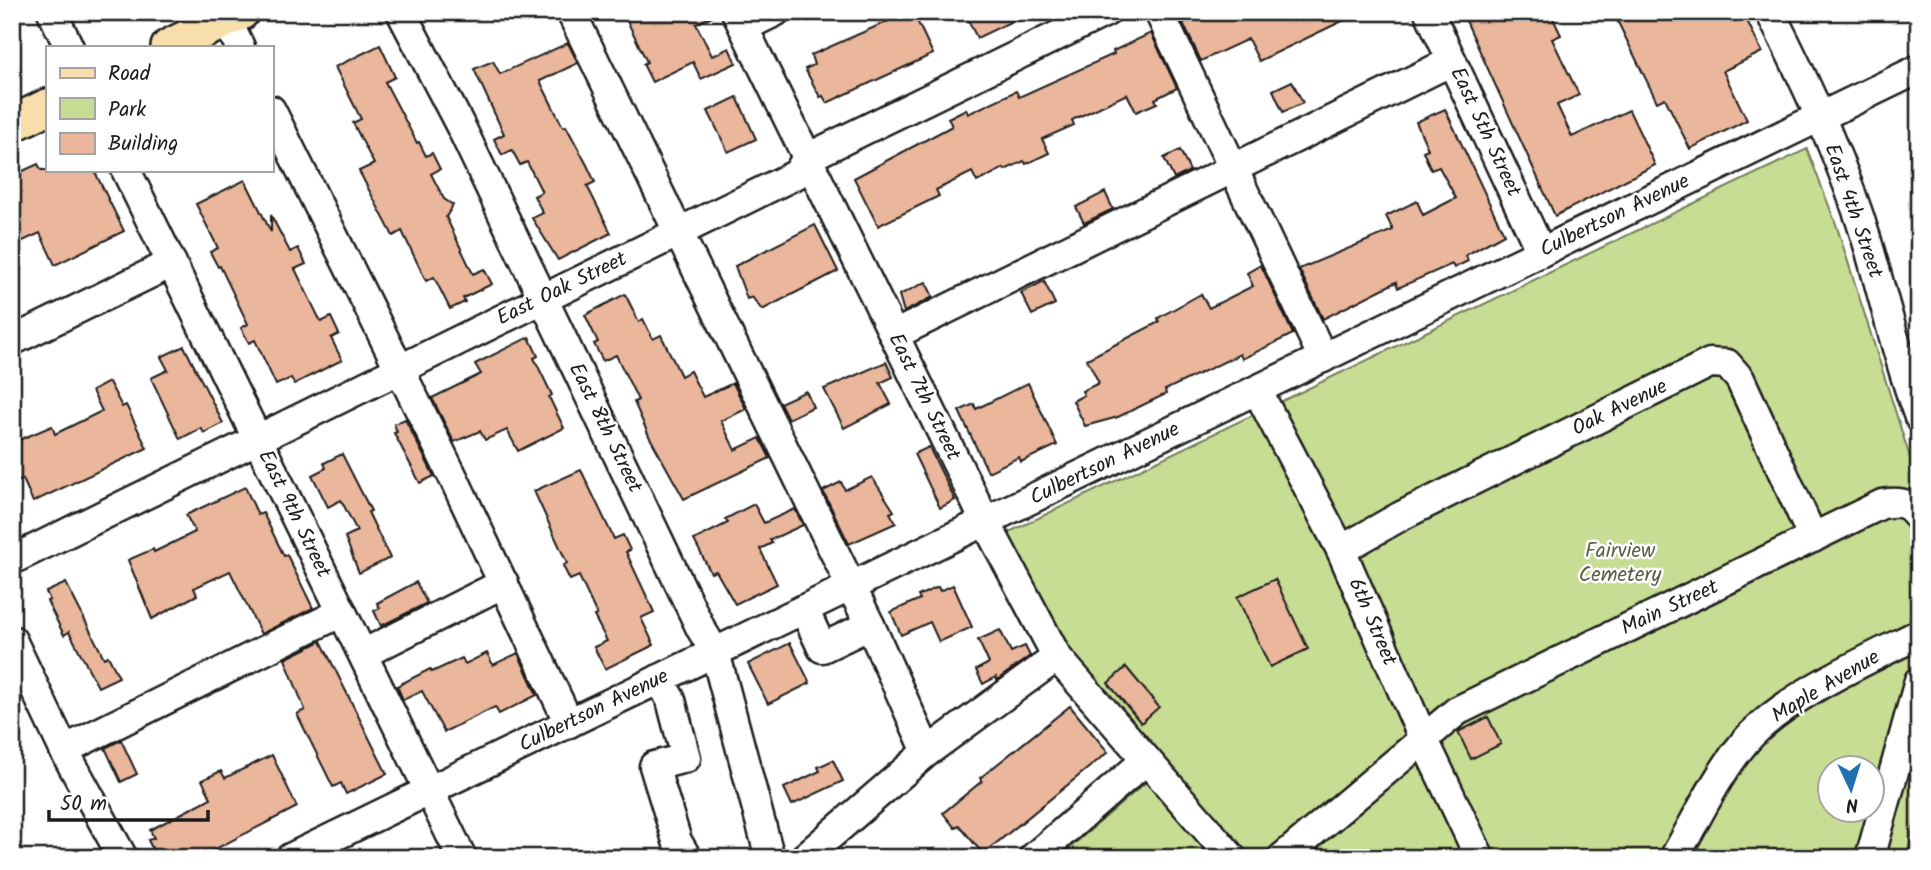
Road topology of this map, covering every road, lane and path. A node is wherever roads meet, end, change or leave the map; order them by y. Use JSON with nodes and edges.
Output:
{"nodes":[{"id":1,"x":52,"y":12,"type":"edge"},
{"id":2,"x":401,"y":12,"type":"edge"},
{"id":3,"x":571,"y":12,"type":"edge"},
{"id":4,"x":775,"y":12,"type":"edge"},
{"id":5,"x":1106,"y":12,"type":"edge"},
{"id":6,"x":1159,"y":12,"type":"edge"},
{"id":7,"x":1429,"y":12,"type":"edge"},
{"id":8,"x":1770,"y":12,"type":"edge"},
{"id":9,"x":740,"y":20,"type":"edge"},
{"id":10,"x":220,"y":24,"type":"edge"},
{"id":11,"x":69,"y":46,"type":"edge"},
{"id":12,"x":171,"y":46,"type":"edge"},
{"id":13,"x":1452,"y":61,"type":"junction"},
{"id":14,"x":1919,"y":69,"type":"edge"},
{"id":15,"x":46,"y":107,"type":"edge"},
{"id":16,"x":273,"y":114,"type":"edge"},
{"id":17,"x":1820,"y":117,"type":"junction"},
{"id":18,"x":12,"y":124,"type":"edge"},
{"id":19,"x":807,"y":158,"type":"junction"},
{"id":20,"x":1234,"y":168,"type":"junction"},
{"id":21,"x":127,"y":172,"type":"edge"},
{"id":22,"x":679,"y":232,"type":"junction"},
{"id":23,"x":1541,"y":252,"type":"junction"},
{"id":24,"x":172,"y":263,"type":"junction"},
{"id":25,"x":543,"y":299,"type":"junction"},
{"id":26,"x":894,"y":335,"type":"junction"},
{"id":27,"x":12,"y":341,"type":"edge"},
{"id":28,"x":1323,"y":358,"type":"junction"},
{"id":29,"x":401,"y":368,"type":"junction"},
{"id":30,"x":1257,"y":390,"type":"junction"},
{"id":31,"x":1919,"y":417,"type":"edge"},
{"id":32,"x":257,"y":439,"type":"junction"},
{"id":33,"x":1919,"y":518,"type":"edge"},
{"id":34,"x":985,"y":522,"type":"junction"},
{"id":35,"x":1813,"y":538,"type":"junction"},
{"id":36,"x":1341,"y":550,"type":"junction"},
{"id":37,"x":12,"y":560,"type":"edge"},
{"id":38,"x":503,"y":583,"type":"junction"},
{"id":39,"x":852,"y":586,"type":"junction"},
{"id":40,"x":804,"y":609,"type":"junction"},
{"id":41,"x":342,"y":612,"type":"junction"},
{"id":42,"x":870,"y":625,"type":"junction"},
{"id":43,"x":1919,"y":634,"type":"edge"},
{"id":44,"x":12,"y":640,"type":"edge"},
{"id":45,"x":715,"y":652,"type":"junction"},
{"id":46,"x":363,"y":654,"type":"junction"},
{"id":47,"x":1057,"y":657,"type":"junction"},
{"id":48,"x":659,"y":679,"type":"junction"},
{"id":49,"x":1919,"y":681,"type":"edge"},
{"id":50,"x":569,"y":723,"type":"junction"},
{"id":51,"x":1423,"y":738,"type":"junction"},
{"id":52,"x":64,"y":750,"type":"junction"},
{"id":53,"x":927,"y":752,"type":"junction"},
{"id":54,"x":1146,"y":760,"type":"junction"},
{"id":55,"x":429,"y":790,"type":"junction"},
{"id":56,"x":123,"y":858,"type":"edge"},
{"id":57,"x":290,"y":858,"type":"edge"},
{"id":58,"x":462,"y":858,"type":"edge"},
{"id":59,"x":687,"y":858,"type":"edge"},
{"id":60,"x":769,"y":858,"type":"edge"},
{"id":61,"x":804,"y":858,"type":"edge"},
{"id":62,"x":1033,"y":858,"type":"edge"},
{"id":63,"x":1232,"y":858,"type":"edge"},
{"id":64,"x":1282,"y":858,"type":"edge"},
{"id":65,"x":1480,"y":858,"type":"edge"},
{"id":66,"x":1674,"y":858,"type":"edge"},
{"id":67,"x":1870,"y":858,"type":"edge"}],
"edges":[{"from":1,"to":11,"type":"street"},
{"from":2,"to":25,"type":"street","name":"East 8th Street"},
{"from":3,"to":22,"type":"street"},
{"from":4,"to":9,"type":"street"},
{"from":5,"to":19,"type":"street","name":"East Oak Street"},
{"from":6,"to":20,"type":"street"},
{"from":7,"to":13,"type":"street","name":"East 5th Street"},
{"from":8,"to":17,"type":"street","name":"East 4th Street"},
{"from":9,"to":19,"type":"street","name":"East 7th Street"},
{"from":10,"to":12,"type":"main road"},
{"from":13,"to":20,"type":"street"},
{"from":13,"to":23,"type":"street","name":"East 5th Street"},
{"from":14,"to":17,"type":"street","name":"Culbertson Avenue"},
{"from":15,"to":18,"type":"main road"},
{"from":16,"to":29,"type":"street"},
{"from":17,"to":23,"type":"street","name":"Culbertson Avenue"},
{"from":17,"to":31,"type":"street","name":"East 4th Street"},
{"from":19,"to":22,"type":"street","name":"East Oak Street"},
{"from":19,"to":26,"type":"street","name":"East 7th Street"},
{"from":20,"to":26,"type":"street"},
{"from":20,"to":28,"type":"street"},
{"from":21,"to":24,"type":"street","name":"East 9th Street"},
{"from":22,"to":25,"type":"street","name":"East Oak Street"},
{"from":22,"to":39,"type":"street"},
{"from":23,"to":28,"type":"street","name":"Culbertson Avenue"},
{"from":24,"to":27,"type":"street"},
{"from":24,"to":32,"type":"street","name":"East 9th Street"},
{"from":25,"to":29,"type":"street","name":"East Oak Street"},
{"from":25,"to":45,"type":"street","name":"East 8th Street"},
{"from":26,"to":34,"type":"street","name":"East 7th Street"},
{"from":28,"to":30,"type":"street","name":"Culbertson Avenue"},
{"from":29,"to":32,"type":"street","name":"East Oak Street"},
{"from":29,"to":38,"type":"street"},
{"from":30,"to":34,"type":"street","name":"Culbertson Avenue"},
{"from":30,"to":36,"type":"street","name":"6th Street"},
{"from":32,"to":37,"type":"street","name":"East Oak Street"},
{"from":32,"to":41,"type":"street","name":"East 9th Street"},
{"from":33,"to":35,"type":"street","name":"Main Street"},
{"from":34,"to":39,"type":"street","name":"Culbertson Avenue"},
{"from":34,"to":47,"type":"street","name":"East 7th Street"},
{"from":35,"to":36,"type":"street","name":"Oak Avenue"},
{"from":35,"to":51,"type":"street","name":"Main Street"},
{"from":36,"to":51,"type":"street","name":"6th Street"},
{"from":38,"to":46,"type":"street"},
{"from":38,"to":50,"type":"street"},
{"from":39,"to":40,"type":"street","name":"Culbertson Avenue"},
{"from":39,"to":42,"type":"street"},
{"from":40,"to":42,"type":"street"},
{"from":40,"to":45,"type":"street","name":"Culbertson Avenue"},
{"from":41,"to":46,"type":"street","name":"East 9th Street"},
{"from":41,"to":52,"type":"street"},
{"from":42,"to":53,"type":"street"},
{"from":43,"to":66,"type":"street","name":"Maple Avenue"},
{"from":44,"to":52,"type":"street"},
{"from":45,"to":48,"type":"street","name":"Culbertson Avenue"},
{"from":45,"to":60,"type":"street","name":"East 8th Street"},
{"from":46,"to":55,"type":"street","name":"East 9th Street"},
{"from":47,"to":53,"type":"street"},
{"from":47,"to":54,"type":"street","name":"East 7th Street"},
{"from":48,"to":50,"type":"street","name":"Culbertson Avenue"},
{"from":48,"to":59,"type":"street"},
{"from":49,"to":67,"type":"street"},
{"from":50,"to":55,"type":"street","name":"Culbertson Avenue"},
{"from":51,"to":64,"type":"street","name":"Main Street"},
{"from":51,"to":65,"type":"street","name":"6th Street"},
{"from":52,"to":56,"type":"street"},
{"from":53,"to":61,"type":"street"},
{"from":54,"to":62,"type":"street"},
{"from":54,"to":63,"type":"street","name":"East 7th Street"},
{"from":55,"to":57,"type":"street","name":"Culbertson Avenue"},
{"from":55,"to":58,"type":"street","name":"East 9th Street"}]}
